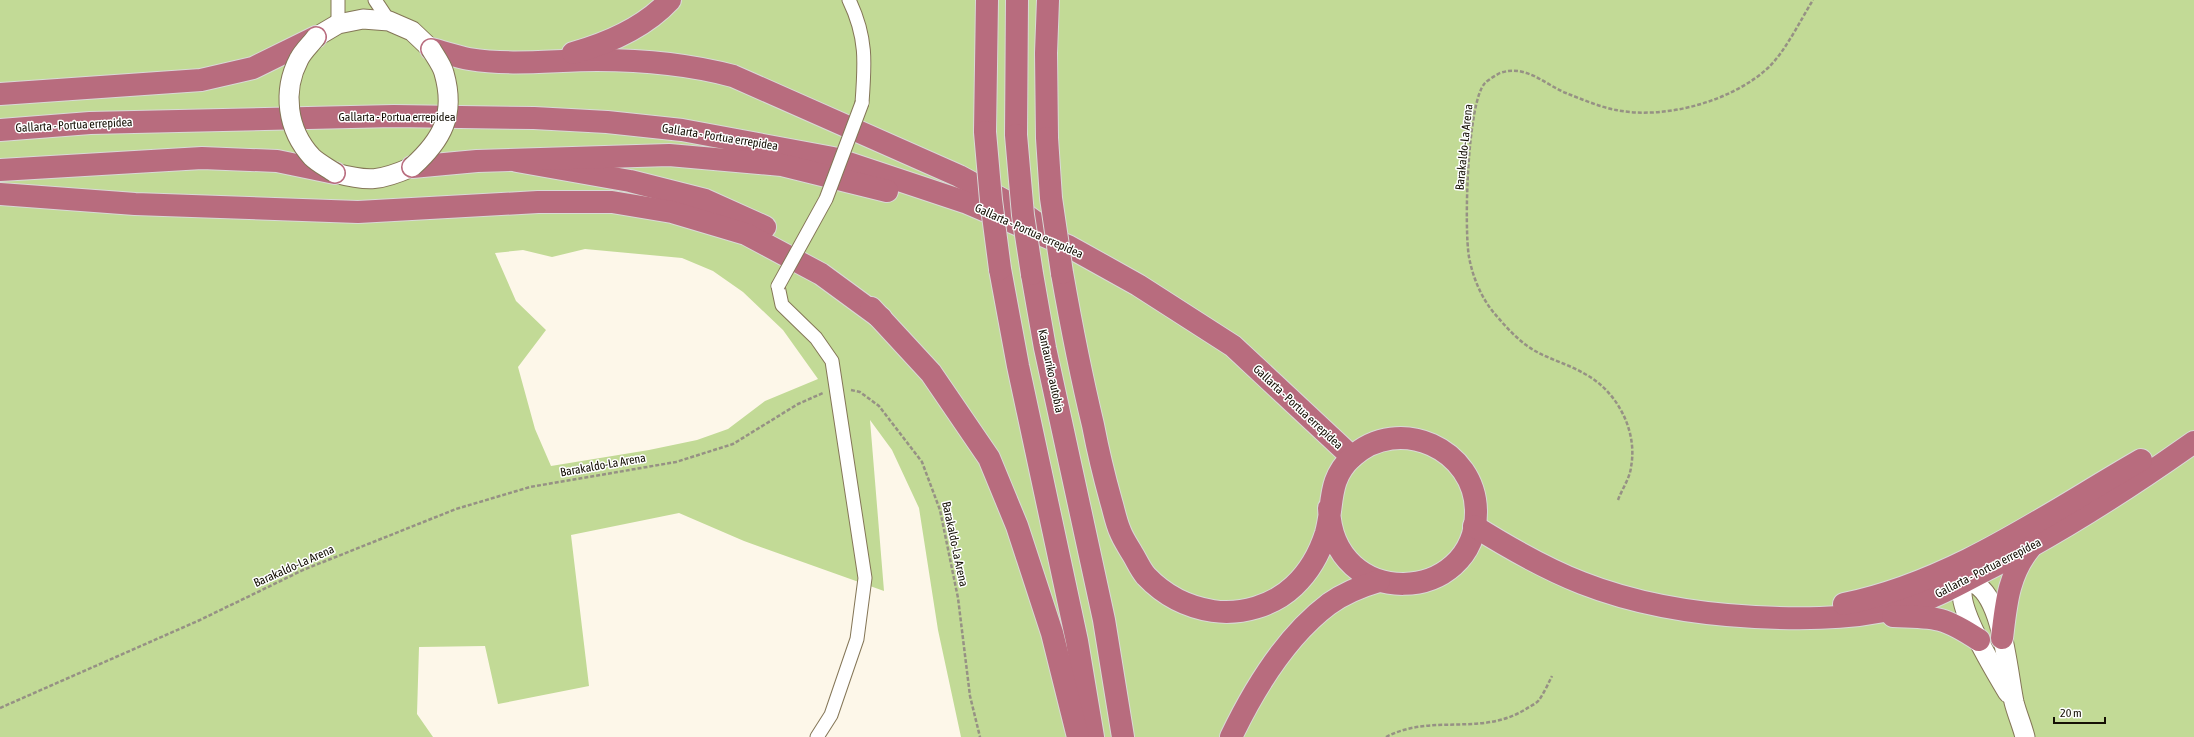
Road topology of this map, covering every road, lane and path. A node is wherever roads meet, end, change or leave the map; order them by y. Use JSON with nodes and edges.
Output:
{"nodes":[{"id":1,"x":338,"y":0,"type":"edge"},
{"id":2,"x":376,"y":0,"type":"edge"},
{"id":3,"x":670,"y":0,"type":"edge"},
{"id":4,"x":849,"y":0,"type":"edge"},
{"id":5,"x":987,"y":0,"type":"edge"},
{"id":6,"x":1017,"y":0,"type":"edge"},
{"id":7,"x":1048,"y":0,"type":"edge"},
{"id":8,"x":1813,"y":0,"type":"edge"},
{"id":9,"x":389,"y":21,"type":"junction"},
{"id":10,"x":338,"y":24,"type":"junction"},
{"id":11,"x":316,"y":37,"type":"junction"},
{"id":12,"x":431,"y":49,"type":"junction"},
{"id":13,"x":521,"y":63,"type":"junction"},
{"id":14,"x":0,"y":94,"type":"edge"},
{"id":15,"x":0,"y":130,"type":"edge"},
{"id":16,"x":517,"y":161,"type":"junction"},
{"id":17,"x":412,"y":167,"type":"junction"},
{"id":18,"x":0,"y":170,"type":"edge"},
{"id":19,"x":335,"y":173,"type":"junction"},
{"id":20,"x":0,"y":194,"type":"edge"},
{"id":21,"x":1068,"y":246,"type":"junction"},
{"id":22,"x":881,"y":318,"type":"junction"},
{"id":23,"x":836,"y":388,"type":"junction"},
{"id":24,"x":2194,"y":434,"type":"edge"},
{"id":25,"x":2194,"y":442,"type":"edge"},
{"id":26,"x":1352,"y":457,"type":"junction"},
{"id":27,"x":1618,"y":500,"type":"dead end"},
{"id":28,"x":1329,"y":508,"type":"junction"},
{"id":29,"x":1474,"y":526,"type":"junction"},
{"id":30,"x":2023,"y":541,"type":"junction"},
{"id":31,"x":1921,"y":580,"type":"junction"},
{"id":32,"x":1379,"y":581,"type":"junction"},
{"id":33,"x":1965,"y":581,"type":"junction"},
{"id":34,"x":1854,"y":616,"type":"junction"},
{"id":35,"x":1756,"y":617,"type":"junction"},
{"id":36,"x":2002,"y":638,"type":"junction"},
{"id":37,"x":1979,"y":640,"type":"junction"},
{"id":38,"x":1552,"y":676,"type":"dead end"},
{"id":39,"x":2014,"y":702,"type":"junction"},
{"id":40,"x":0,"y":708,"type":"edge"},
{"id":41,"x":817,"y":737,"type":"edge"},
{"id":42,"x":980,"y":737,"type":"edge"},
{"id":43,"x":1078,"y":737,"type":"edge"},
{"id":44,"x":1093,"y":737,"type":"edge"},
{"id":45,"x":1123,"y":737,"type":"edge"},
{"id":46,"x":1231,"y":737,"type":"edge"},
{"id":47,"x":1386,"y":737,"type":"edge"},
{"id":48,"x":2025,"y":737,"type":"edge"}],
"edges":[{"from":1,"to":10,"type":"street"},
{"from":2,"to":9,"type":"street"},
{"from":3,"to":13,"type":"highway"},
{"from":4,"to":23,"type":"street","bridge":true},
{"from":5,"to":44,"type":"highway","bridge":true},
{"from":6,"to":45,"type":"highway","name":"Kantauriko autobia","bridge":true},
{"from":7,"to":28,"type":"highway","bridge":true},
{"from":8,"to":27,"type":"path","name":"Barakaldo-La Arena"},
{"from":9,"to":10,"type":"street"},
{"from":9,"to":12,"type":"street"},
{"from":10,"to":11,"type":"street"},
{"from":11,"to":14,"type":"highway"},
{"from":11,"to":19,"type":"street","bridge":true},
{"from":12,"to":13,"type":"highway"},
{"from":12,"to":17,"type":"street","bridge":true},
{"from":13,"to":21,"type":"highway"},
{"from":15,"to":21,"type":"highway","name":"Gallarta - Portua errepidea"},
{"from":16,"to":17,"type":"highway"},
{"from":16,"to":21,"type":"highway"},
{"from":16,"to":22,"type":"highway"},
{"from":17,"to":19,"type":"street"},
{"from":18,"to":19,"type":"highway"},
{"from":20,"to":22,"type":"highway"},
{"from":21,"to":26,"type":"highway","name":"Gallarta - Portua errepidea"},
{"from":22,"to":43,"type":"highway"},
{"from":23,"to":40,"type":"path","name":"Barakaldo-La Arena"},
{"from":23,"to":41,"type":"street"},
{"from":23,"to":42,"type":"path","name":"Barakaldo-La Arena"},
{"from":24,"to":30,"type":"highway","name":"Gallarta - Portua errepidea"},
{"from":25,"to":30,"type":"highway","name":"Gallarta - Portua errepidea"},
{"from":26,"to":28,"type":"highway","name":"Gallarta - Portua errepidea"},
{"from":26,"to":29,"type":"highway","name":"Gallarta - Portua errepidea"},
{"from":28,"to":32,"type":"highway","name":"Gallarta - Portua errepidea"},
{"from":29,"to":32,"type":"highway","name":"Gallarta - Portua errepidea"},
{"from":29,"to":35,"type":"highway","name":"Gallarta - Portua errepidea"},
{"from":30,"to":31,"type":"highway","name":"Gallarta - Portua errepidea"},
{"from":30,"to":33,"type":"highway","name":"Gallarta - Portua errepidea"},
{"from":30,"to":36,"type":"highway"},
{"from":31,"to":33,"type":"street"},
{"from":31,"to":35,"type":"highway","name":"Gallarta - Portua errepidea"},
{"from":32,"to":46,"type":"highway"},
{"from":33,"to":34,"type":"highway","name":"Gallarta - Portua errepidea"},
{"from":33,"to":36,"type":"street"},
{"from":33,"to":37,"type":"street"},
{"from":34,"to":35,"type":"highway","name":"Gallarta - Portua errepidea"},
{"from":34,"to":37,"type":"highway"},
{"from":36,"to":39,"type":"street"},
{"from":37,"to":39,"type":"street"},
{"from":38,"to":47,"type":"path"},
{"from":39,"to":48,"type":"street"}]}
